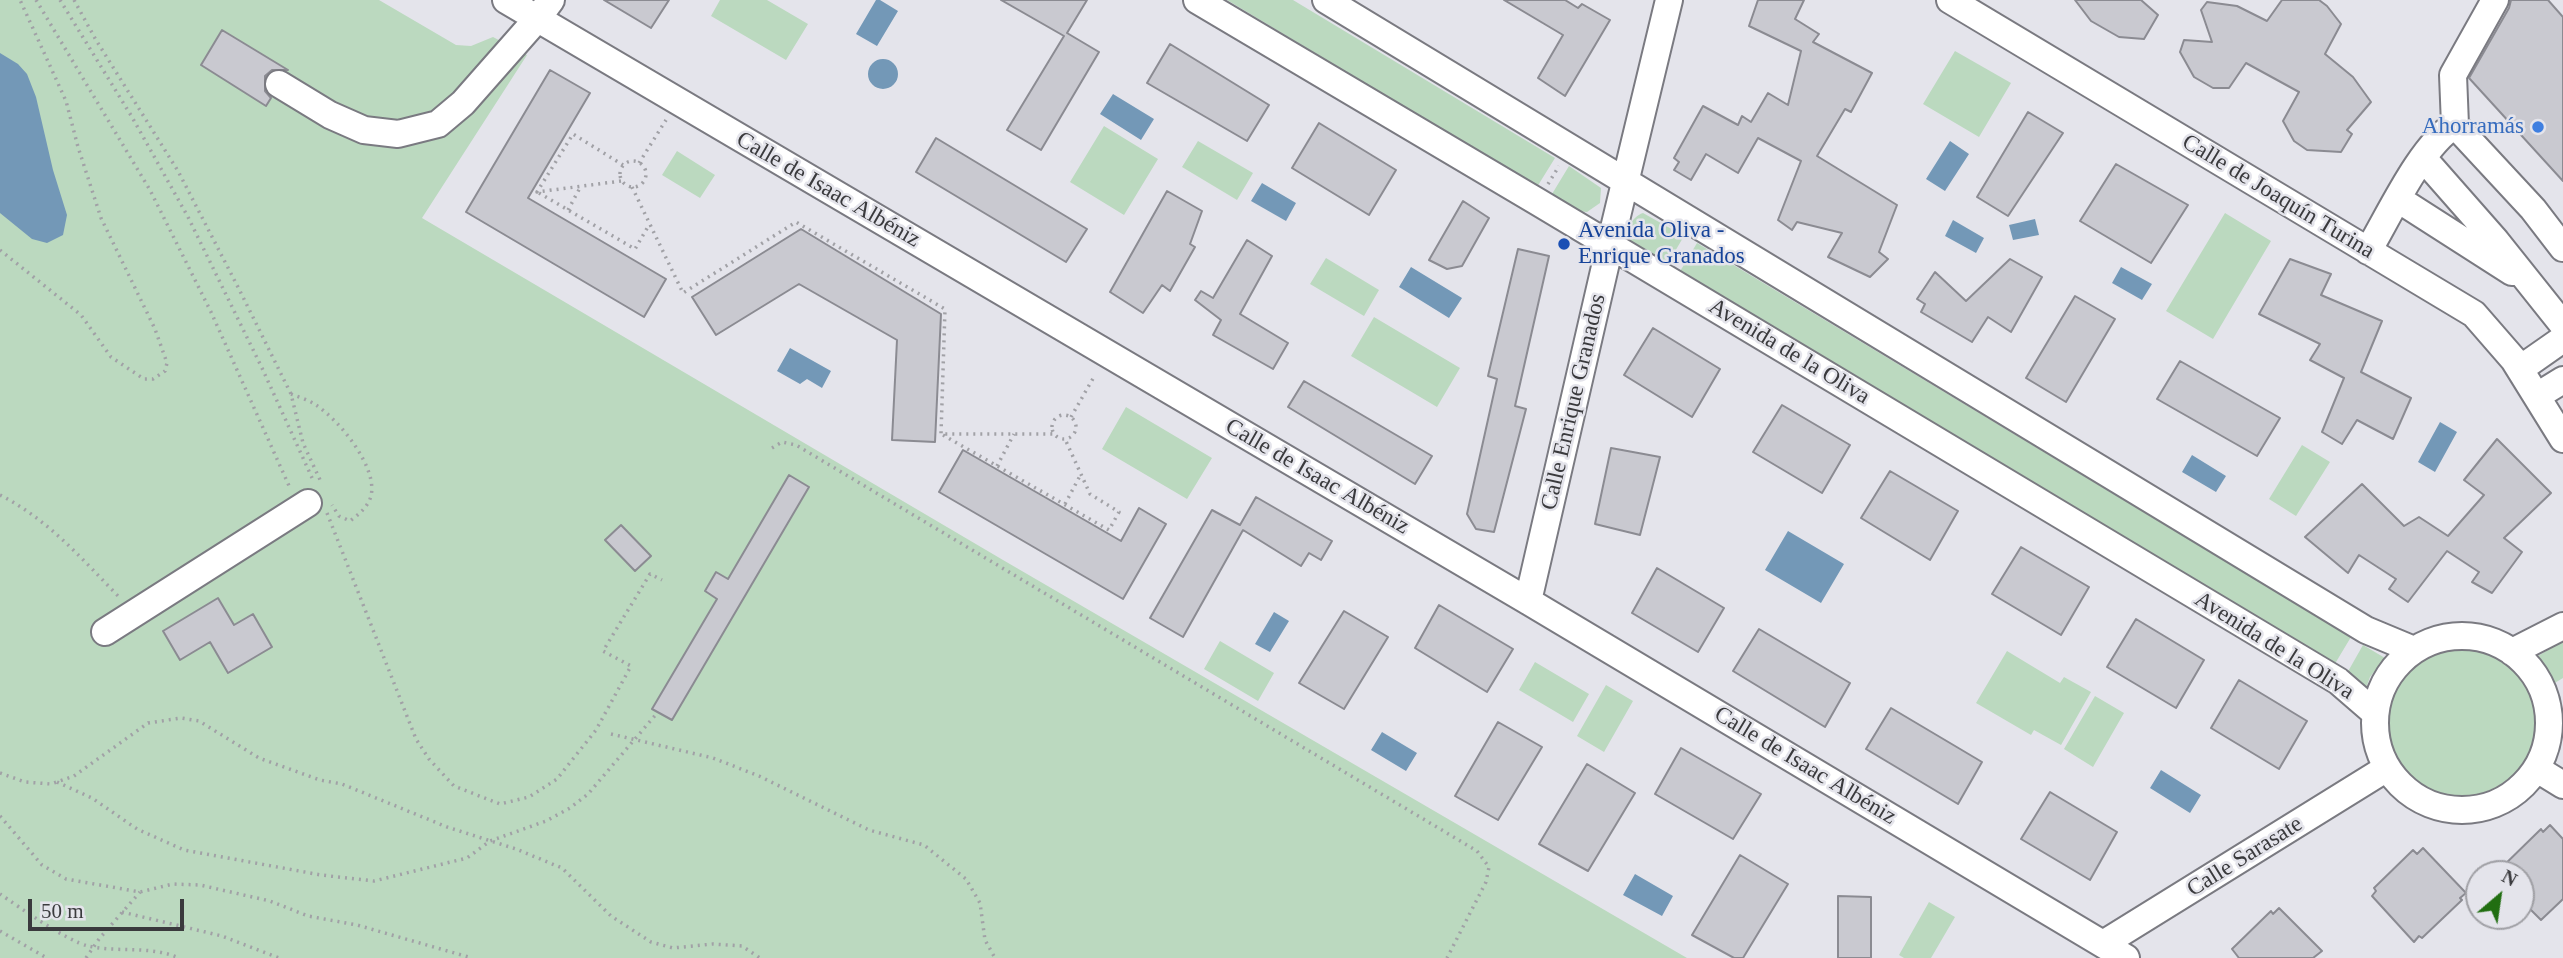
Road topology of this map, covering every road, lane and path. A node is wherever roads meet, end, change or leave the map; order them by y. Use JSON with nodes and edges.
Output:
{"nodes":[{"id":1,"x":20,"y":0,"type":"edge"},
{"id":2,"x":36,"y":0,"type":"edge"},
{"id":3,"x":60,"y":0,"type":"edge"},
{"id":4,"x":74,"y":0,"type":"edge"},
{"id":5,"x":506,"y":0,"type":"edge"},
{"id":6,"x":1197,"y":0,"type":"edge"},
{"id":7,"x":1326,"y":0,"type":"edge"},
{"id":8,"x":1669,"y":0,"type":"edge"},
{"id":9,"x":1951,"y":0,"type":"edge"},
{"id":10,"x":2496,"y":0,"type":"edge"},
{"id":11,"x":544,"y":10,"type":"edge"},
{"id":12,"x":279,"y":84,"type":"dead end"},
{"id":13,"x":666,"y":120,"type":"dead end"},
{"id":14,"x":2455,"y":125,"type":"junction"},
{"id":15,"x":1570,"y":146,"type":"junction"},
{"id":16,"x":2423,"y":158,"type":"junction"},
{"id":17,"x":639,"y":163,"type":"junction"},
{"id":18,"x":623,"y":165,"type":"junction"},
{"id":19,"x":1627,"y":180,"type":"junction"},
{"id":20,"x":621,"y":181,"type":"junction"},
{"id":21,"x":580,"y":186,"type":"junction"},
{"id":22,"x":632,"y":187,"type":"junction"},
{"id":23,"x":537,"y":192,"type":"junction"},
{"id":24,"x":2398,"y":199,"type":"junction"},
{"id":25,"x":1538,"y":202,"type":"junction"},
{"id":26,"x":568,"y":210,"type":"junction"},
{"id":27,"x":649,"y":225,"type":"junction"},
{"id":28,"x":1610,"y":245,"type":"junction"},
{"id":29,"x":2563,"y":248,"type":"edge"},
{"id":30,"x":0,"y":250,"type":"edge"},
{"id":31,"x":2368,"y":251,"type":"junction"},
{"id":32,"x":2531,"y":284,"type":"junction"},
{"id":33,"x":2563,"y":326,"type":"edge"},
{"id":34,"x":2563,"y":339,"type":"edge"},
{"id":35,"x":2520,"y":369,"type":"junction"},
{"id":36,"x":1095,"y":375,"type":"dead end"},
{"id":37,"x":2563,"y":380,"type":"edge"},
{"id":38,"x":291,"y":394,"type":"junction"},
{"id":39,"x":2537,"y":396,"type":"junction"},
{"id":40,"x":1071,"y":417,"type":"junction"},
{"id":41,"x":941,"y":434,"type":"junction"},
{"id":42,"x":1014,"y":434,"type":"junction"},
{"id":43,"x":1055,"y":434,"type":"junction"},
{"id":44,"x":1065,"y":439,"type":"junction"},
{"id":45,"x":2563,"y":439,"type":"edge"},
{"id":46,"x":772,"y":448,"type":"dead end"},
{"id":47,"x":997,"y":466,"type":"junction"},
{"id":48,"x":1081,"y":474,"type":"junction"},
{"id":49,"x":0,"y":495,"type":"edge"},
{"id":50,"x":316,"y":498,"type":"junction"},
{"id":51,"x":1065,"y":504,"type":"junction"},
{"id":52,"x":662,"y":580,"type":"dead end"},
{"id":53,"x":1528,"y":601,"type":"junction"},
{"id":54,"x":134,"y":612,"type":"junction"},
{"id":55,"x":2563,"y":626,"type":"edge"},
{"id":56,"x":105,"y":632,"type":"dead end"},
{"id":57,"x":2414,"y":650,"type":"junction"},
{"id":58,"x":2512,"y":652,"type":"junction"},
{"id":59,"x":2556,"y":705,"type":"edge"},
{"id":60,"x":658,"y":712,"type":"dead end"},
{"id":61,"x":2375,"y":713,"type":"junction"},
{"id":62,"x":611,"y":734,"type":"dead end"},
{"id":63,"x":635,"y":740,"type":"junction"},
{"id":64,"x":2387,"y":768,"type":"junction"},
{"id":65,"x":2537,"y":769,"type":"junction"},
{"id":66,"x":0,"y":773,"type":"edge"},
{"id":67,"x":57,"y":782,"type":"junction"},
{"id":68,"x":2563,"y":785,"type":"edge"},
{"id":69,"x":0,"y":816,"type":"edge"},
{"id":70,"x":490,"y":841,"type":"junction"},
{"id":71,"x":140,"y":892,"type":"junction"},
{"id":72,"x":0,"y":894,"type":"edge"},
{"id":73,"x":122,"y":912,"type":"junction"},
{"id":74,"x":0,"y":932,"type":"edge"},
{"id":75,"x":2103,"y":944,"type":"junction"},
{"id":76,"x":94,"y":947,"type":"junction"},
{"id":77,"x":47,"y":958,"type":"edge"},
{"id":78,"x":86,"y":958,"type":"edge"},
{"id":79,"x":179,"y":958,"type":"edge"},
{"id":80,"x":279,"y":958,"type":"edge"},
{"id":81,"x":472,"y":958,"type":"edge"},
{"id":82,"x":760,"y":958,"type":"edge"},
{"id":83,"x":995,"y":958,"type":"edge"},
{"id":84,"x":1447,"y":958,"type":"edge"},
{"id":85,"x":2126,"y":958,"type":"edge"}],
"edges":[{"from":1,"to":30,"type":"path"},
{"from":2,"to":50,"type":"path"},
{"from":3,"to":50,"type":"path"},
{"from":4,"to":38,"type":"path"},
{"from":5,"to":11,"type":"street","name":"Calle de Isaac Albéniz"},
{"from":6,"to":25,"type":"street","name":"Avenida de la Oliva"},
{"from":7,"to":15,"type":"street"},
{"from":8,"to":19,"type":"street","name":"Calle Enrique Granados"},
{"from":9,"to":31,"type":"street","name":"Calle de Joaquín Turina"},
{"from":10,"to":14,"type":"street"},
{"from":11,"to":12,"type":"street"},
{"from":11,"to":53,"type":"street","name":"Calle de Isaac Albéniz"},
{"from":13,"to":17,"type":"path"},
{"from":14,"to":16,"type":"street"},
{"from":14,"to":29,"type":"street"},
{"from":15,"to":19,"type":"street"},
{"from":15,"to":25,"type":"path"},
{"from":16,"to":24,"type":"street"},
{"from":16,"to":32,"type":"street"},
{"from":17,"to":18,"type":"path"},
{"from":17,"to":22,"type":"path"},
{"from":18,"to":20,"type":"path"},
{"from":18,"to":23,"type":"path"},
{"from":19,"to":28,"type":"street","name":"Calle Enrique Granados"},
{"from":19,"to":57,"type":"street"},
{"from":20,"to":21,"type":"path"},
{"from":20,"to":22,"type":"path"},
{"from":21,"to":23,"type":"path"},
{"from":21,"to":26,"type":"path"},
{"from":22,"to":27,"type":"path"},
{"from":23,"to":26,"type":"path"},
{"from":24,"to":31,"type":"street"},
{"from":24,"to":32,"type":"street"},
{"from":25,"to":28,"type":"street","name":"Avenida de la Oliva"},
{"from":26,"to":27,"type":"path"},
{"from":27,"to":41,"type":"path"},
{"from":28,"to":53,"type":"street","name":"Calle Enrique Granados"},
{"from":28,"to":61,"type":"street","name":"Avenida de la Oliva"},
{"from":31,"to":35,"type":"street","name":"Calle de Joaquín Turina"},
{"from":32,"to":33,"type":"street"},
{"from":34,"to":35,"type":"street"},
{"from":35,"to":39,"type":"street","name":"Calle de Joaquín Turina"},
{"from":36,"to":40,"type":"path"},
{"from":37,"to":39,"type":"street"},
{"from":38,"to":50,"type":"path"},
{"from":38,"to":50,"type":"path"},
{"from":39,"to":45,"type":"street","name":"Calle de Joaquín Turina"},
{"from":40,"to":43,"type":"path"},
{"from":40,"to":44,"type":"path"},
{"from":41,"to":42,"type":"path"},
{"from":41,"to":47,"type":"path"},
{"from":42,"to":43,"type":"path"},
{"from":42,"to":47,"type":"path"},
{"from":43,"to":44,"type":"path"},
{"from":44,"to":48,"type":"path"},
{"from":46,"to":84,"type":"path"},
{"from":47,"to":51,"type":"path"},
{"from":48,"to":51,"type":"path"},
{"from":48,"to":51,"type":"path"},
{"from":49,"to":54,"type":"path"},
{"from":50,"to":52,"type":"path"},
{"from":50,"to":54,"type":"street"},
{"from":53,"to":75,"type":"street","name":"Calle de Isaac Albéniz"},
{"from":54,"to":56,"type":"street"},
{"from":55,"to":58,"type":"street"},
{"from":57,"to":58,"type":"street"},
{"from":57,"to":61,"type":"street"},
{"from":58,"to":59,"type":"street"},
{"from":59,"to":65,"type":"street"},
{"from":60,"to":63,"type":"path"},
{"from":61,"to":64,"type":"street"},
{"from":62,"to":63,"type":"path"},
{"from":63,"to":70,"type":"path"},
{"from":63,"to":83,"type":"path"},
{"from":64,"to":65,"type":"street"},
{"from":64,"to":75,"type":"street","name":"Calle Sarasate"},
{"from":65,"to":68,"type":"street"},
{"from":66,"to":67,"type":"path"},
{"from":67,"to":70,"type":"path"},
{"from":67,"to":70,"type":"path"},
{"from":69,"to":71,"type":"path"},
{"from":70,"to":82,"type":"path"},
{"from":71,"to":73,"type":"path"},
{"from":71,"to":81,"type":"path"},
{"from":72,"to":76,"type":"path"},
{"from":73,"to":76,"type":"path"},
{"from":73,"to":80,"type":"path"},
{"from":74,"to":77,"type":"path"},
{"from":75,"to":85,"type":"street","name":"Calle de Isaac Albéniz"},
{"from":76,"to":78,"type":"path"},
{"from":76,"to":79,"type":"path"}]}
